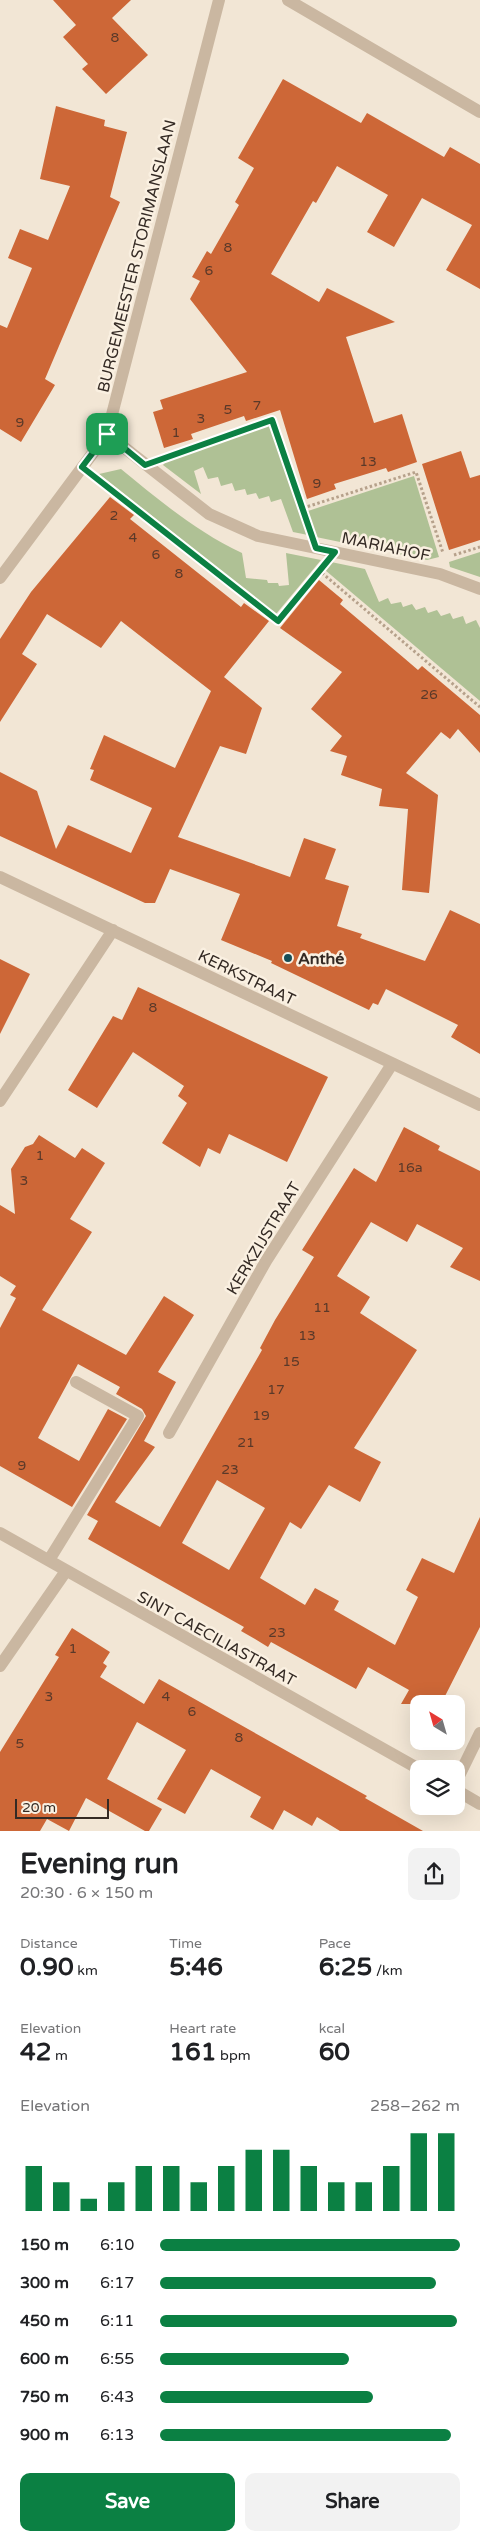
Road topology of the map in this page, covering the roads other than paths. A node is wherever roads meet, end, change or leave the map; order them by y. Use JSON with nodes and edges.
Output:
{"nodes":[{"id":1,"x":219,"y":0,"type":"edge"},
{"id":2,"x":288,"y":0,"type":"edge"},
{"id":3,"x":480,"y":112,"type":"edge"},
{"id":4,"x":107,"y":434,"type":"junction"},
{"id":5,"x":0,"y":578,"type":"edge"},
{"id":6,"x":480,"y":588,"type":"edge"},
{"id":7,"x":0,"y":877,"type":"edge"},
{"id":8,"x":113,"y":930,"type":"junction"},
{"id":9,"x":392,"y":1064,"type":"junction"},
{"id":10,"x":0,"y":1101,"type":"edge"},
{"id":11,"x":480,"y":1105,"type":"edge"},
{"id":12,"x":76,"y":1382,"type":"dead end"},
{"id":13,"x":169,"y":1433,"type":"dead end"},
{"id":14,"x":0,"y":1533,"type":"edge"},
{"id":15,"x":49,"y":1560,"type":"junction"},
{"id":16,"x":66,"y":1571,"type":"junction"},
{"id":17,"x":0,"y":1666,"type":"edge"},
{"id":18,"x":480,"y":1733,"type":"edge"},
{"id":19,"x":410,"y":1764,"type":"edge"},
{"id":20,"x":465,"y":1764,"type":"edge"},
{"id":21,"x":465,"y":1795,"type":"edge"},
{"id":22,"x":480,"y":1804,"type":"edge"}],
"edges":[{"from":1,"to":4,"type":"street","name":"BURGEMEESTER STORIMANSLAAN"},
{"from":2,"to":3,"type":"street"},
{"from":4,"to":5,"type":"street","name":"BURGEMEESTER STORIMANSLAAN"},
{"from":4,"to":6,"type":"street","name":"MARIAHOF"},
{"from":7,"to":8,"type":"street","name":"KERKSTRAAT"},
{"from":8,"to":9,"type":"street","name":"KERKSTRAAT"},
{"from":8,"to":10,"type":"street"},
{"from":9,"to":11,"type":"street","name":"KERKSTRAAT"},
{"from":9,"to":13,"type":"street","name":"KERKZIJSTRAAT"},
{"from":12,"to":15,"type":"street"},
{"from":14,"to":15,"type":"street","name":"SINT CAECILIASTRAAT"},
{"from":15,"to":16,"type":"street","name":"SINT CAECILIASTRAAT"},
{"from":16,"to":17,"type":"street"},
{"from":16,"to":19,"type":"street","name":"SINT CAECILIASTRAAT"},
{"from":18,"to":20,"type":"street"},
{"from":21,"to":22,"type":"street"}]}
